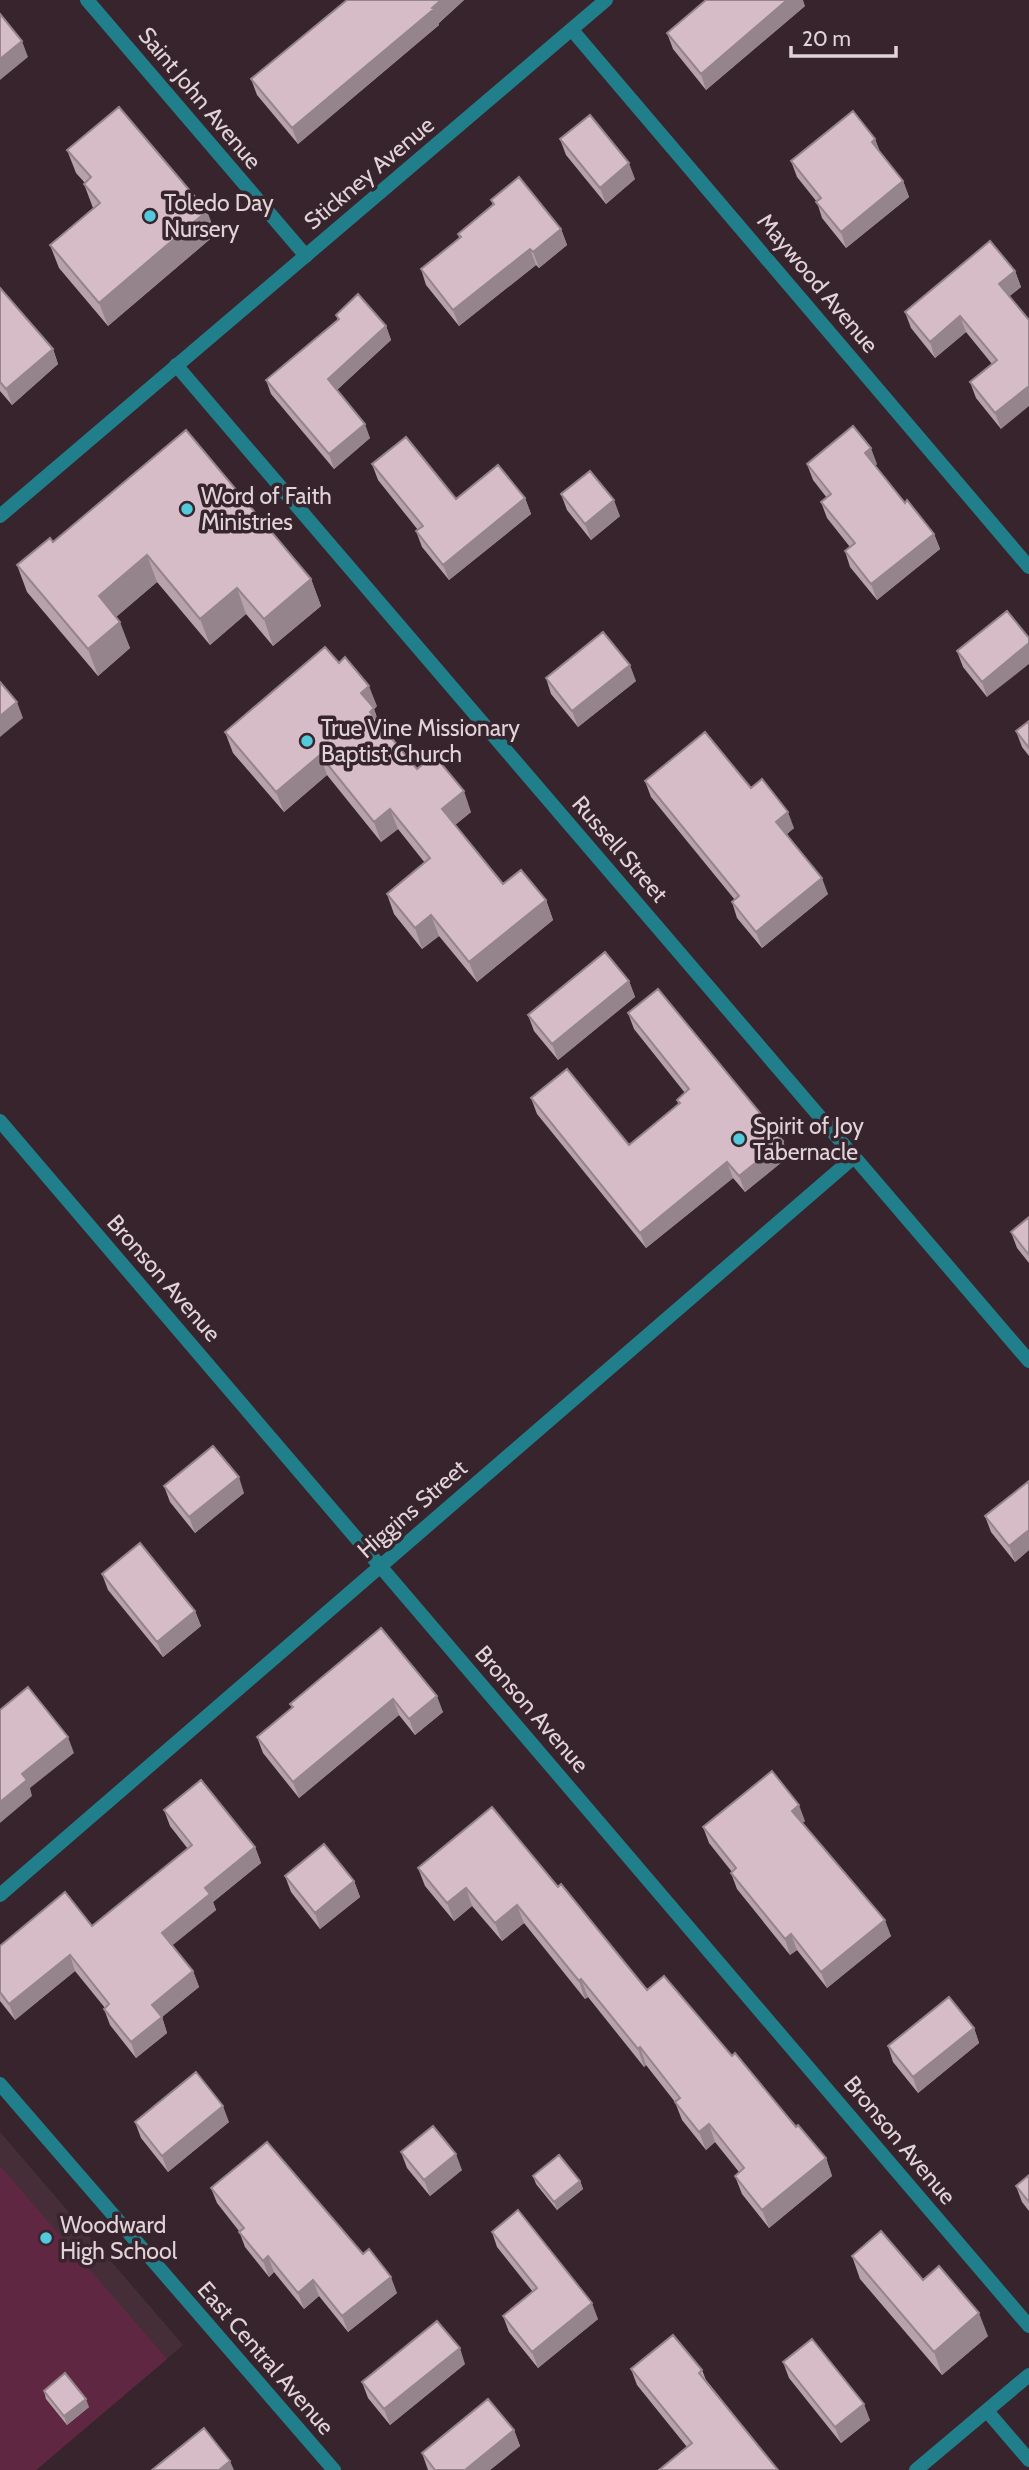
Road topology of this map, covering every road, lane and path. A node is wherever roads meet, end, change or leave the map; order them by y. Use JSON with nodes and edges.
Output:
{"nodes":[{"id":1,"x":87,"y":0,"type":"edge"},
{"id":2,"x":606,"y":0,"type":"edge"},
{"id":3,"x":572,"y":30,"type":"junction"},
{"id":4,"x":306,"y":256,"type":"junction"},
{"id":5,"x":176,"y":365,"type":"junction"},
{"id":6,"x":0,"y":516,"type":"edge"},
{"id":7,"x":1029,"y":566,"type":"edge"},
{"id":8,"x":0,"y":1121,"type":"edge"},
{"id":9,"x":854,"y":1157,"type":"junction"},
{"id":10,"x":1029,"y":1361,"type":"edge"},
{"id":11,"x":380,"y":1567,"type":"junction"},
{"id":12,"x":0,"y":1895,"type":"edge"},
{"id":13,"x":0,"y":2084,"type":"edge"},
{"id":14,"x":1029,"y":2326,"type":"edge"},
{"id":15,"x":1029,"y":2375,"type":"edge"},
{"id":16,"x":987,"y":2411,"type":"junction"},
{"id":17,"x":1029,"y":2460,"type":"edge"},
{"id":18,"x":334,"y":2470,"type":"edge"},
{"id":19,"x":916,"y":2470,"type":"edge"}],
"edges":[{"from":1,"to":4,"type":"street","name":"Saint John Avenue"},
{"from":2,"to":3,"type":"street","name":"Stickney Avenue"},
{"from":3,"to":4,"type":"street","name":"Stickney Avenue"},
{"from":3,"to":7,"type":"street","name":"Maywood Avenue"},
{"from":4,"to":5,"type":"street","name":"Stickney Avenue"},
{"from":5,"to":6,"type":"street","name":"Stickney Avenue"},
{"from":5,"to":9,"type":"street","name":"Russell Street"},
{"from":8,"to":11,"type":"street","name":"Bronson Avenue"},
{"from":9,"to":10,"type":"street","name":"Russell Street"},
{"from":9,"to":11,"type":"street","name":"Higgins Street"},
{"from":11,"to":12,"type":"street","name":"Higgins Street"},
{"from":11,"to":14,"type":"street","name":"Bronson Avenue"},
{"from":13,"to":18,"type":"street","name":"East Central Avenue"},
{"from":15,"to":16,"type":"street"},
{"from":16,"to":17,"type":"street"},
{"from":16,"to":19,"type":"street"}]}
